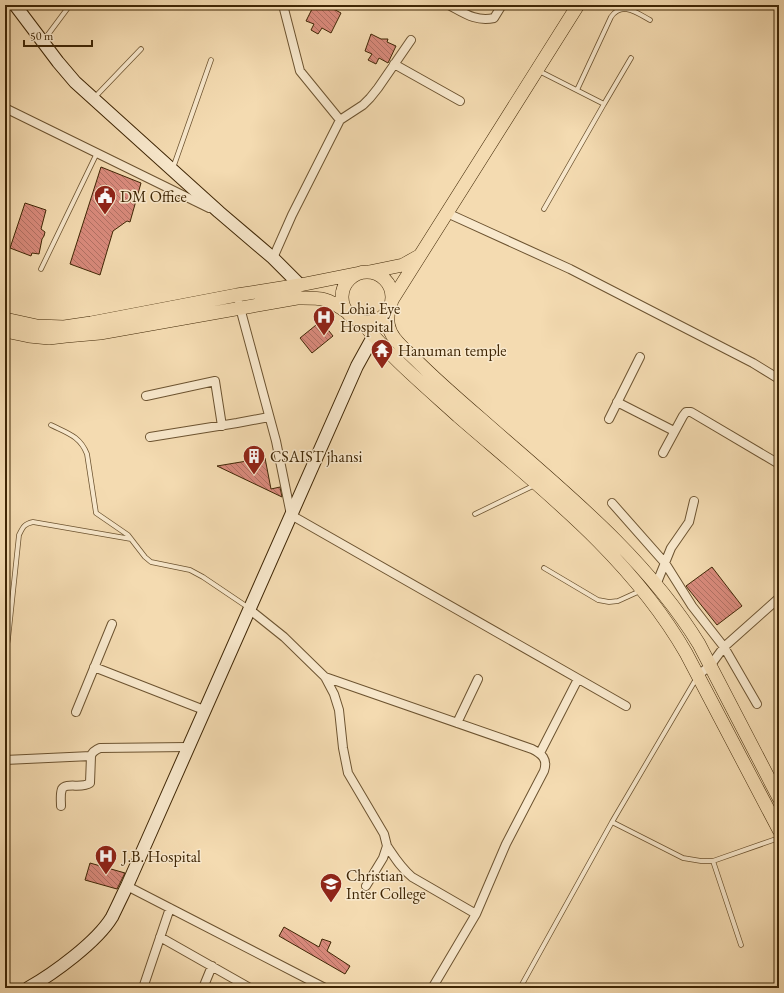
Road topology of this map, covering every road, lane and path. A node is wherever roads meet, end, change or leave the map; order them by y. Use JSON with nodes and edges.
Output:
{"nodes":[{"id":1,"x":15,"y":5,"type":"edge"},
{"id":2,"x":70,"y":5,"type":"edge"},
{"id":3,"x":283,"y":5,"type":"edge"},
{"id":4,"x":449,"y":5,"type":"edge"},
{"id":5,"x":502,"y":5,"type":"edge"},
{"id":6,"x":578,"y":5,"type":"edge"},
{"id":7,"x":650,"y":20,"type":"dead end"},
{"id":8,"x":411,"y":40,"type":"dead end"},
{"id":9,"x":43,"y":42,"type":"junction"},
{"id":10,"x":141,"y":49,"type":"dead end"},
{"id":11,"x":631,"y":58,"type":"dead end"},
{"id":12,"x":211,"y":60,"type":"dead end"},
{"id":13,"x":394,"y":64,"type":"junction"},
{"id":14,"x":537,"y":70,"type":"junction"},
{"id":15,"x":577,"y":90,"type":"junction"},
{"id":16,"x":93,"y":99,"type":"junction"},
{"id":17,"x":460,"y":101,"type":"dead end"},
{"id":18,"x":604,"y":104,"type":"junction"},
{"id":19,"x":5,"y":108,"type":"edge"},
{"id":20,"x":340,"y":120,"type":"junction"},
{"id":21,"x":97,"y":153,"type":"junction"},
{"id":22,"x":173,"y":171,"type":"junction"},
{"id":23,"x":544,"y":209,"type":"dead end"},
{"id":24,"x":219,"y":212,"type":"junction"},
{"id":25,"x":447,"y":213,"type":"junction"},
{"id":26,"x":419,"y":256,"type":"junction"},
{"id":27,"x":273,"y":258,"type":"junction"},
{"id":28,"x":41,"y":269,"type":"dead end"},
{"id":29,"x":364,"y":272,"type":"junction"},
{"id":30,"x":300,"y":285,"type":"junction"},
{"id":31,"x":237,"y":295,"type":"junction"},
{"id":32,"x":390,"y":304,"type":"junction"},
{"id":33,"x":240,"y":308,"type":"junction"},
{"id":34,"x":347,"y":312,"type":"junction"},
{"id":35,"x":5,"y":319,"type":"edge"},
{"id":36,"x":361,"y":321,"type":"junction"},
{"id":37,"x":5,"y":331,"type":"edge"},
{"id":38,"x":373,"y":337,"type":"junction"},
{"id":39,"x":640,"y":357,"type":"dead end"},
{"id":40,"x":779,"y":379,"type":"edge"},
{"id":41,"x":146,"y":396,"type":"dead end"},
{"id":42,"x":618,"y":402,"type":"junction"},
{"id":43,"x":269,"y":417,"type":"junction"},
{"id":44,"x":609,"y":419,"type":"dead end"},
{"id":45,"x":51,"y":426,"type":"dead end"},
{"id":46,"x":222,"y":426,"type":"junction"},
{"id":47,"x":674,"y":431,"type":"junction"},
{"id":48,"x":150,"y":437,"type":"dead end"},
{"id":49,"x":663,"y":452,"type":"dead end"},
{"id":50,"x":779,"y":464,"type":"edge"},
{"id":51,"x":537,"y":484,"type":"junction"},
{"id":52,"x":694,"y":501,"type":"dead end"},
{"id":53,"x":612,"y":503,"type":"dead end"},
{"id":54,"x":475,"y":514,"type":"dead end"},
{"id":55,"x":291,"y":515,"type":"junction"},
{"id":56,"x":131,"y":539,"type":"junction"},
{"id":57,"x":665,"y":563,"type":"junction"},
{"id":58,"x":544,"y":568,"type":"dead end"},
{"id":59,"x":656,"y":586,"type":"junction"},
{"id":60,"x":642,"y":590,"type":"junction"},
{"id":61,"x":779,"y":598,"type":"edge"},
{"id":62,"x":249,"y":609,"type":"junction"},
{"id":63,"x":112,"y":624,"type":"dead end"},
{"id":64,"x":724,"y":647,"type":"junction"},
{"id":65,"x":5,"y":657,"type":"edge"},
{"id":66,"x":710,"y":666,"type":"junction"},
{"id":67,"x":94,"y":667,"type":"junction"},
{"id":68,"x":698,"y":676,"type":"junction"},
{"id":69,"x":325,"y":677,"type":"junction"},
{"id":70,"x":478,"y":679,"type":"dead end"},
{"id":71,"x":578,"y":679,"type":"junction"},
{"id":72,"x":757,"y":704,"type":"dead end"},
{"id":73,"x":626,"y":706,"type":"dead end"},
{"id":74,"x":204,"y":710,"type":"junction"},
{"id":75,"x":76,"y":712,"type":"dead end"},
{"id":76,"x":457,"y":723,"type":"junction"},
{"id":77,"x":188,"y":747,"type":"junction"},
{"id":78,"x":540,"y":753,"type":"junction"},
{"id":79,"x":91,"y":756,"type":"junction"},
{"id":80,"x":5,"y":760,"type":"edge"},
{"id":81,"x":779,"y":796,"type":"edge"},
{"id":82,"x":61,"y":806,"type":"dead end"},
{"id":83,"x":612,"y":822,"type":"junction"},
{"id":84,"x":779,"y":830,"type":"edge"},
{"id":85,"x":779,"y":838,"type":"edge"},
{"id":86,"x":387,"y":846,"type":"junction"},
{"id":87,"x":713,"y":861,"type":"junction"},
{"id":88,"x":126,"y":886,"type":"junction"},
{"id":89,"x":366,"y":886,"type":"dead end"},
{"id":90,"x":170,"y":908,"type":"junction"},
{"id":91,"x":476,"y":914,"type":"junction"},
{"id":92,"x":160,"y":937,"type":"junction"},
{"id":93,"x":741,"y":945,"type":"dead end"},
{"id":94,"x":212,"y":966,"type":"junction"},
{"id":95,"x":434,"y":985,"type":"dead end"},
{"id":96,"x":32,"y":987,"type":"edge"},
{"id":97,"x":143,"y":988,"type":"edge"},
{"id":98,"x":203,"y":988,"type":"edge"},
{"id":99,"x":250,"y":988,"type":"edge"},
{"id":100,"x":325,"y":988,"type":"edge"},
{"id":101,"x":520,"y":988,"type":"edge"}],
"edges":[{"from":1,"to":9,"type":"street"},
{"from":2,"to":9,"type":"lane"},
{"from":3,"to":20,"type":"street"},
{"from":4,"to":5,"type":"street"},
{"from":6,"to":14,"type":"main road"},
{"from":7,"to":15,"type":"lane"},
{"from":8,"to":13,"type":"street"},
{"from":9,"to":16,"type":"street"},
{"from":10,"to":16,"type":"lane"},
{"from":11,"to":18,"type":"lane"},
{"from":12,"to":22,"type":"lane"},
{"from":13,"to":17,"type":"street"},
{"from":13,"to":20,"type":"street"},
{"from":14,"to":15,"type":"lane"},
{"from":14,"to":25,"type":"main road"},
{"from":15,"to":18,"type":"lane"},
{"from":16,"to":22,"type":"street"},
{"from":18,"to":23,"type":"lane"},
{"from":19,"to":21,"type":"street"},
{"from":20,"to":27,"type":"street"},
{"from":21,"to":24,"type":"street"},
{"from":21,"to":28,"type":"lane"},
{"from":22,"to":24,"type":"street"},
{"from":24,"to":27,"type":"street"},
{"from":25,"to":26,"type":"main road"},
{"from":25,"to":40,"type":"street"},
{"from":26,"to":29,"type":"main road"},
{"from":26,"to":32,"type":"main road"},
{"from":27,"to":30,"type":"street"},
{"from":29,"to":30,"type":"main road"},
{"from":29,"to":32,"type":"main road"},
{"from":29,"to":34,"type":"main road"},
{"from":30,"to":31,"type":"main road"},
{"from":31,"to":33,"type":"street"},
{"from":31,"to":35,"type":"main road"},
{"from":32,"to":36,"type":"main road"},
{"from":32,"to":59,"type":"main road"},
{"from":33,"to":34,"type":"main road"},
{"from":33,"to":37,"type":"main road"},
{"from":33,"to":43,"type":"street"},
{"from":34,"to":36,"type":"main road"},
{"from":36,"to":38,"type":"main road"},
{"from":38,"to":51,"type":"main road"},
{"from":38,"to":55,"type":"street"},
{"from":39,"to":42,"type":"street"},
{"from":41,"to":46,"type":"street"},
{"from":42,"to":44,"type":"street"},
{"from":42,"to":47,"type":"street"},
{"from":43,"to":46,"type":"street"},
{"from":43,"to":55,"type":"street"},
{"from":45,"to":56,"type":"lane"},
{"from":46,"to":48,"type":"street"},
{"from":47,"to":49,"type":"street"},
{"from":47,"to":50,"type":"street"},
{"from":51,"to":54,"type":"lane"},
{"from":51,"to":60,"type":"main road"},
{"from":52,"to":57,"type":"street"},
{"from":53,"to":57,"type":"street"},
{"from":55,"to":62,"type":"street"},
{"from":55,"to":71,"type":"street"},
{"from":56,"to":62,"type":"lane"},
{"from":56,"to":65,"type":"lane"},
{"from":57,"to":59,"type":"street"},
{"from":57,"to":64,"type":"street"},
{"from":58,"to":60,"type":"lane"},
{"from":59,"to":66,"type":"main road"},
{"from":60,"to":68,"type":"main road"},
{"from":61,"to":64,"type":"street"},
{"from":62,"to":69,"type":"street"},
{"from":62,"to":74,"type":"street"},
{"from":63,"to":67,"type":"street"},
{"from":64,"to":66,"type":"street"},
{"from":64,"to":72,"type":"street"},
{"from":66,"to":68,"type":"street"},
{"from":66,"to":81,"type":"main road"},
{"from":67,"to":74,"type":"street"},
{"from":67,"to":75,"type":"street"},
{"from":68,"to":83,"type":"lane"},
{"from":68,"to":84,"type":"main road"},
{"from":69,"to":76,"type":"street"},
{"from":69,"to":86,"type":"street"},
{"from":70,"to":76,"type":"street"},
{"from":71,"to":73,"type":"street"},
{"from":71,"to":78,"type":"street"},
{"from":74,"to":77,"type":"street"},
{"from":76,"to":78,"type":"street"},
{"from":77,"to":79,"type":"street"},
{"from":77,"to":88,"type":"street"},
{"from":78,"to":91,"type":"street"},
{"from":79,"to":80,"type":"street"},
{"from":79,"to":82,"type":"street"},
{"from":83,"to":87,"type":"lane"},
{"from":83,"to":101,"type":"lane"},
{"from":85,"to":87,"type":"lane"},
{"from":86,"to":89,"type":"street"},
{"from":86,"to":91,"type":"street"},
{"from":87,"to":93,"type":"lane"},
{"from":88,"to":90,"type":"street"},
{"from":88,"to":96,"type":"street"},
{"from":90,"to":92,"type":"street"},
{"from":90,"to":100,"type":"street"},
{"from":91,"to":95,"type":"street"},
{"from":92,"to":94,"type":"street"},
{"from":92,"to":97,"type":"street"},
{"from":94,"to":98,"type":"street"},
{"from":94,"to":99,"type":"street"}]}
